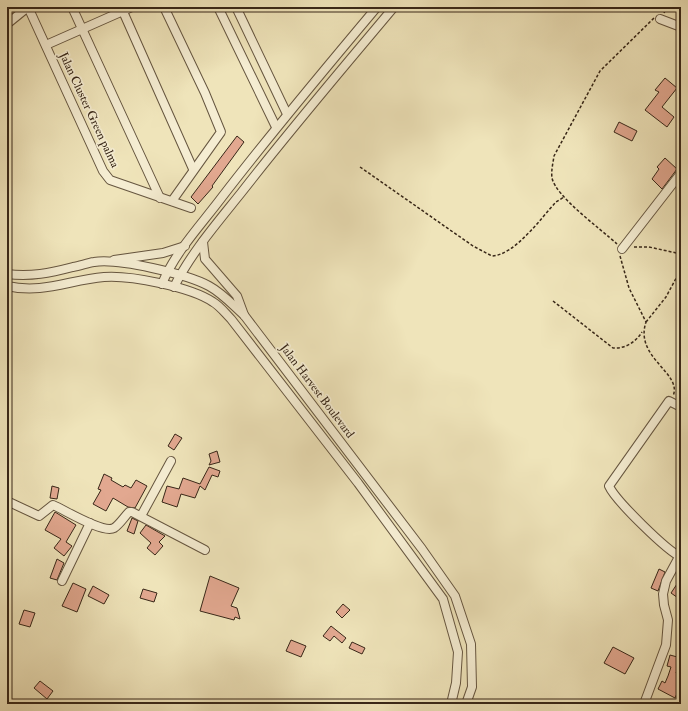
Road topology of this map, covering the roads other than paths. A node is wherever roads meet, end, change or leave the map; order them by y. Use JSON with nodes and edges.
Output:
{"nodes":[{"id":1,"x":28,"y":7,"type":"edge"},
{"id":2,"x":72,"y":7,"type":"edge"},
{"id":3,"x":132,"y":7,"type":"edge"},
{"id":4,"x":164,"y":7,"type":"edge"},
{"id":5,"x":218,"y":7,"type":"edge"},
{"id":6,"x":236,"y":7,"type":"edge"},
{"id":7,"x":377,"y":7,"type":"edge"},
{"id":8,"x":394,"y":7,"type":"edge"},
{"id":9,"x":122,"y":9,"type":"edge"},
{"id":10,"x":660,"y":19,"type":"road end"},
{"id":11,"x":7,"y":24,"type":"edge"},
{"id":12,"x":681,"y":27,"type":"edge"},
{"id":13,"x":81,"y":29,"type":"junction"},
{"id":14,"x":46,"y":45,"type":"junction"},
{"id":15,"x":287,"y":114,"type":"junction"},
{"id":16,"x":276,"y":127,"type":"junction"},
{"id":17,"x":193,"y":169,"type":"junction"},
{"id":18,"x":681,"y":173,"type":"edge"},
{"id":19,"x":160,"y":198,"type":"junction"},
{"id":20,"x":172,"y":201,"type":"junction"},
{"id":21,"x":191,"y":208,"type":"dead end"},
{"id":22,"x":203,"y":242,"type":"junction"},
{"id":23,"x":186,"y":246,"type":"junction"},
{"id":24,"x":622,"y":249,"type":"road end"},
{"id":25,"x":110,"y":261,"type":"junction"},
{"id":26,"x":167,"y":272,"type":"junction"},
{"id":27,"x":7,"y":274,"type":"edge"},
{"id":28,"x":180,"y":275,"type":"junction"},
{"id":29,"x":162,"y":284,"type":"junction"},
{"id":30,"x":7,"y":286,"type":"edge"},
{"id":31,"x":174,"y":287,"type":"junction"},
{"id":32,"x":244,"y":315,"type":"junction"},
{"id":33,"x":681,"y":407,"type":"edge"},
{"id":34,"x":340,"y":441,"type":"junction"},
{"id":35,"x":330,"y":449,"type":"junction"},
{"id":36,"x":171,"y":462,"type":"dead end"},
{"id":37,"x":7,"y":501,"type":"edge"},
{"id":38,"x":141,"y":516,"type":"junction"},
{"id":39,"x":90,"y":523,"type":"junction"},
{"id":40,"x":205,"y":550,"type":"dead end"},
{"id":41,"x":680,"y":557,"type":"edge"},
{"id":42,"x":62,"y":580,"type":"dead end"},
{"id":43,"x":451,"y":704,"type":"edge"},
{"id":44,"x":466,"y":704,"type":"edge"},
{"id":45,"x":644,"y":704,"type":"edge"}],
"edges":[{"from":1,"to":11,"type":"street"},
{"from":1,"to":14,"type":"street","name":"Jalan Cluster Green palma"},
{"from":2,"to":13,"type":"street"},
{"from":3,"to":9,"type":"street","name":"Jalan Cluster Green palma"},
{"from":4,"to":17,"type":"street"},
{"from":5,"to":16,"type":"street"},
{"from":6,"to":15,"type":"street"},
{"from":7,"to":15,"type":"street"},
{"from":8,"to":22,"type":"street"},
{"from":9,"to":13,"type":"street","name":"Jalan Cluster Green palma"},
{"from":9,"to":17,"type":"street"},
{"from":10,"to":12,"type":"street"},
{"from":13,"to":14,"type":"street","name":"Jalan Cluster Green palma"},
{"from":13,"to":19,"type":"street"},
{"from":14,"to":19,"type":"street","name":"Jalan Cluster Green palma"},
{"from":15,"to":16,"type":"street"},
{"from":16,"to":23,"type":"street"},
{"from":17,"to":20,"type":"street"},
{"from":18,"to":24,"type":"street"},
{"from":19,"to":20,"type":"street","name":"Jalan Cluster Green palma"},
{"from":20,"to":21,"type":"street","name":"Jalan Cluster Green palma"},
{"from":22,"to":28,"type":"street"},
{"from":22,"to":32,"type":"street"},
{"from":23,"to":25,"type":"street"},
{"from":23,"to":26,"type":"street"},
{"from":25,"to":26,"type":"street","name":"Jalan Harvest Boulevard"},
{"from":25,"to":27,"type":"street","name":"Jalan Harvest Boulevard"},
{"from":26,"to":28,"type":"street","name":"Jalan Harvest Boulevard"},
{"from":26,"to":29,"type":"street"},
{"from":28,"to":31,"type":"street"},
{"from":28,"to":32,"type":"street","name":"Jalan Harvest Boulevard"},
{"from":29,"to":30,"type":"street","name":"Jalan Harvest Boulevard"},
{"from":29,"to":31,"type":"street","name":"Jalan Harvest Boulevard"},
{"from":31,"to":35,"type":"street","name":"Jalan Harvest Boulevard"},
{"from":32,"to":34,"type":"street","name":"Jalan Harvest Boulevard"},
{"from":33,"to":41,"type":"street"},
{"from":34,"to":35,"type":"street"},
{"from":34,"to":44,"type":"street","name":"Jalan Harvest Boulevard"},
{"from":35,"to":43,"type":"street","name":"Jalan Harvest Boulevard"},
{"from":36,"to":38,"type":"street"},
{"from":37,"to":39,"type":"street"},
{"from":38,"to":39,"type":"street"},
{"from":38,"to":40,"type":"street"},
{"from":39,"to":42,"type":"street"},
{"from":41,"to":45,"type":"street"}]}
